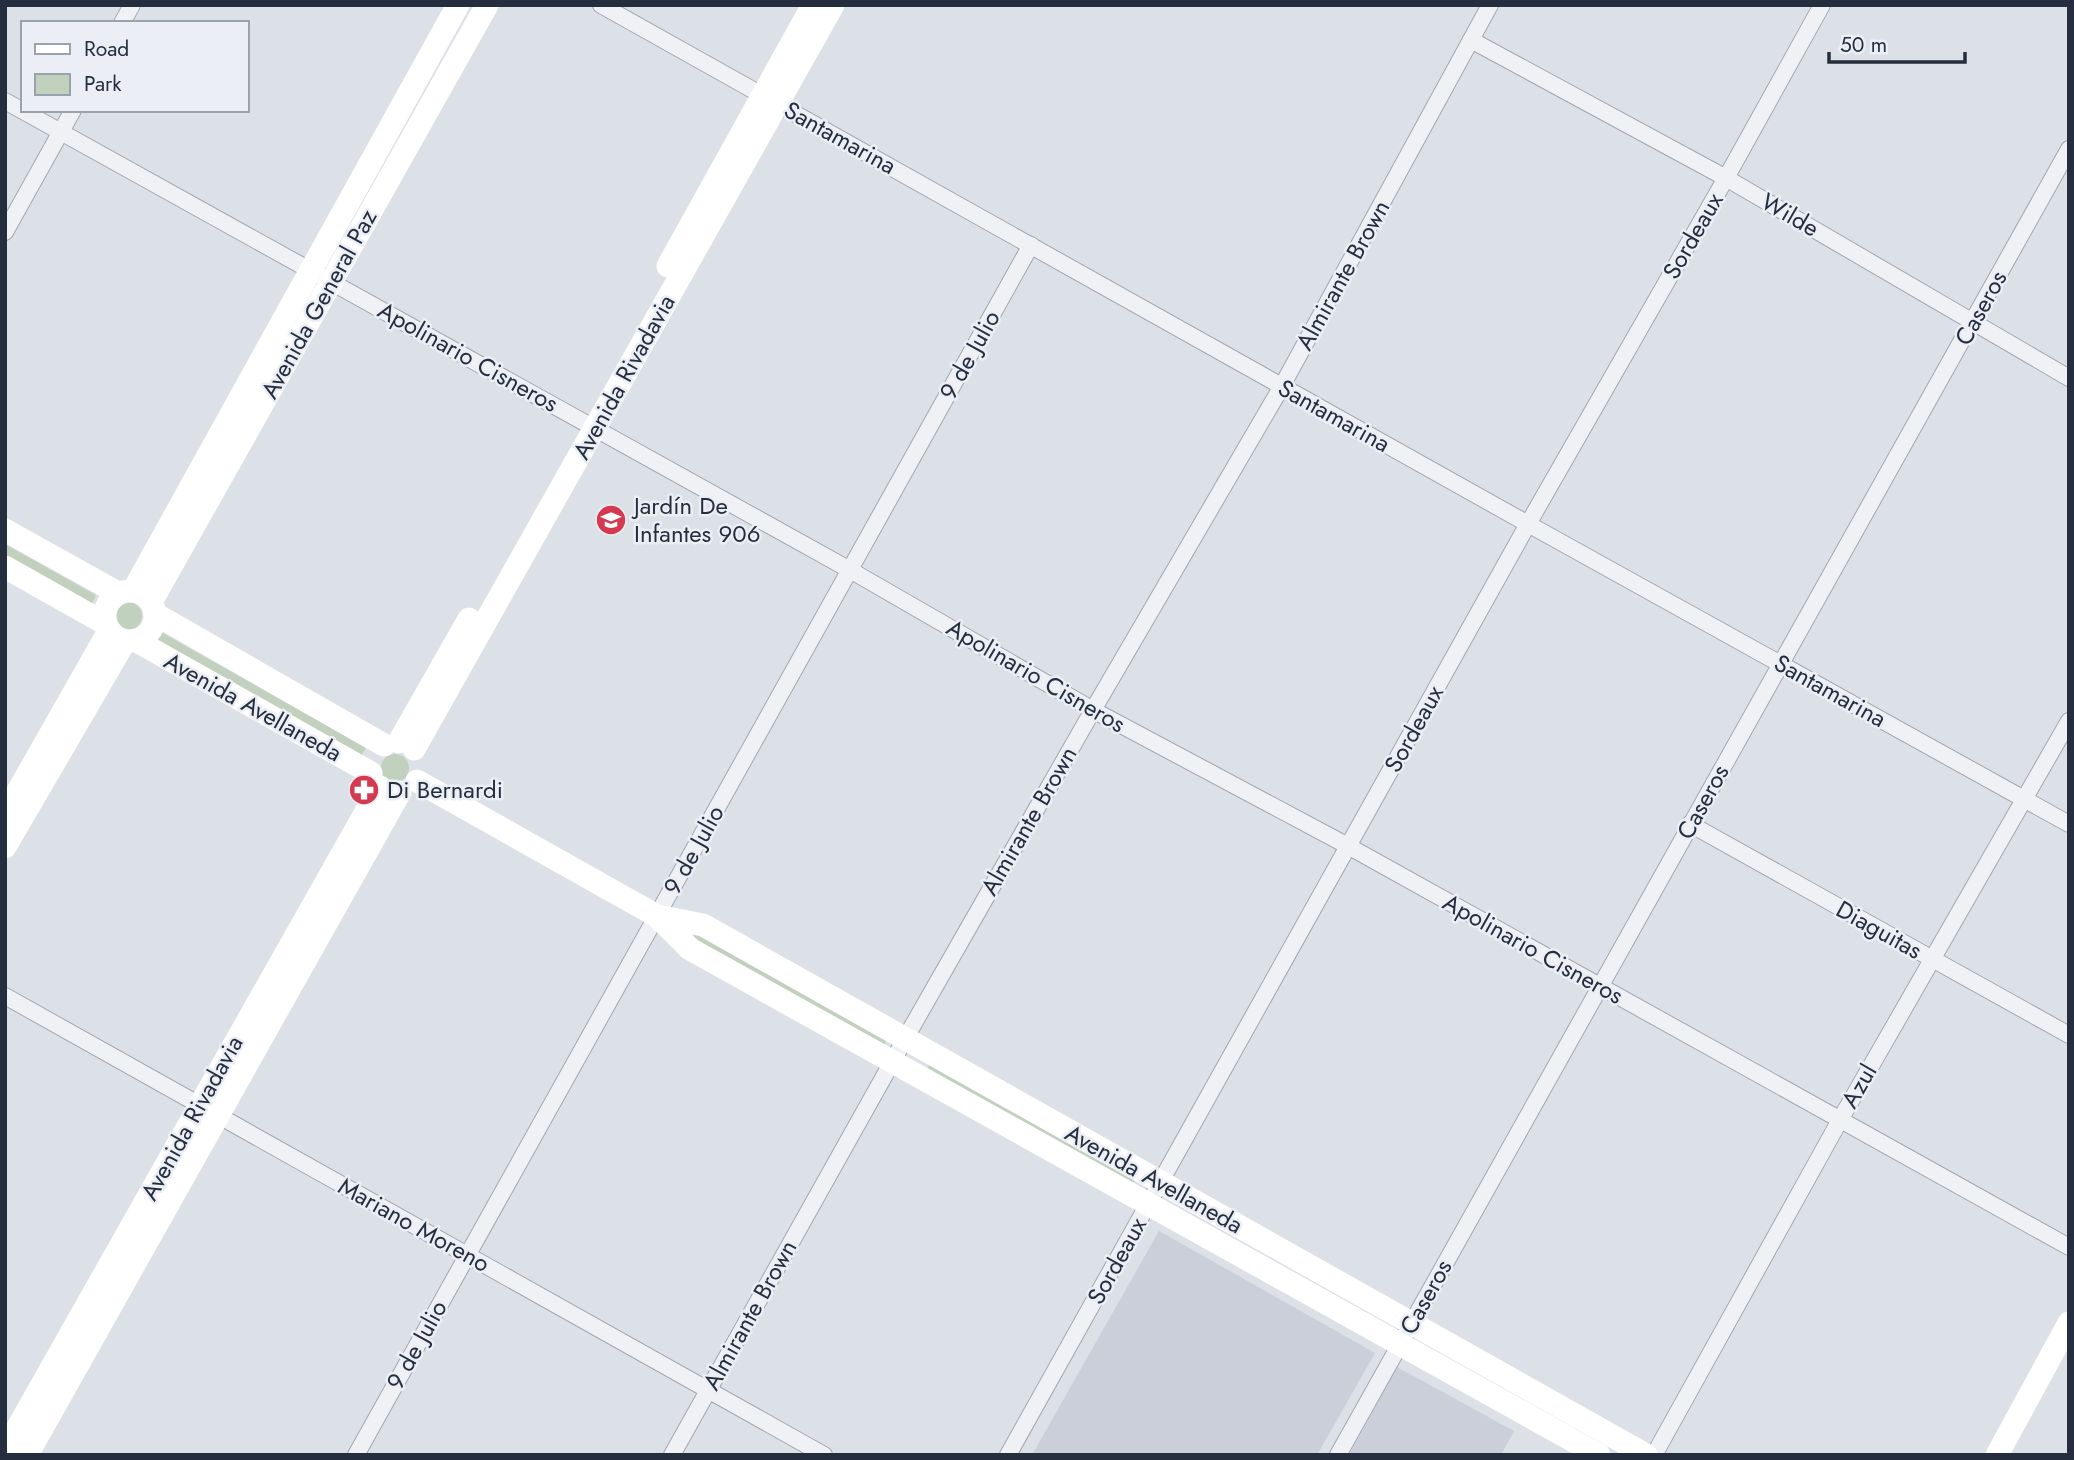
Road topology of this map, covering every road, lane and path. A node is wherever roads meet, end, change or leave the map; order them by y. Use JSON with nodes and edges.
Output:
{"nodes":[{"id":1,"x":132,"y":5,"type":"edge"},
{"id":2,"x":458,"y":5,"type":"edge"},
{"id":3,"x":487,"y":5,"type":"edge"},
{"id":4,"x":601,"y":5,"type":"edge"},
{"id":5,"x":813,"y":5,"type":"edge"},
{"id":6,"x":833,"y":5,"type":"edge"},
{"id":7,"x":1490,"y":5,"type":"edge"},
{"id":8,"x":1822,"y":5,"type":"edge"},
{"id":9,"x":123,"y":21,"type":"edge"},
{"id":10,"x":1471,"y":40,"type":"junction"},
{"id":11,"x":434,"y":48,"type":"junction"},
{"id":12,"x":456,"y":61,"type":"junction"},
{"id":13,"x":771,"y":99,"type":"junction"},
{"id":14,"x":5,"y":101,"type":"edge"},
{"id":15,"x":21,"y":110,"type":"edge"},
{"id":16,"x":25,"y":112,"type":"edge"},
{"id":17,"x":72,"y":112,"type":"edge"},
{"id":18,"x":399,"y":112,"type":"junction"},
{"id":19,"x":420,"y":124,"type":"junction"},
{"id":20,"x":61,"y":132,"type":"junction"},
{"id":21,"x":2069,"y":149,"type":"edge"},
{"id":22,"x":1726,"y":178,"type":"junction"},
{"id":23,"x":5,"y":232,"type":"edge"},
{"id":24,"x":1031,"y":245,"type":"junction"},
{"id":25,"x":311,"y":270,"type":"junction"},
{"id":26,"x":331,"y":282,"type":"junction"},
{"id":27,"x":1973,"y":322,"type":"junction"},
{"id":28,"x":2069,"y":378,"type":"edge"},
{"id":29,"x":1282,"y":386,"type":"junction"},
{"id":30,"x":255,"y":394,"type":"junction"},
{"id":31,"x":589,"y":424,"type":"junction"},
{"id":32,"x":1528,"y":524,"type":"junction"},
{"id":33,"x":5,"y":530,"type":"edge"},
{"id":34,"x":5,"y":567,"type":"edge"},
{"id":35,"x":850,"y":570,"type":"junction"},
{"id":36,"x":139,"y":600,"type":"junction"},
{"id":37,"x":119,"y":634,"type":"junction"},
{"id":38,"x":1780,"y":663,"type":"junction"},
{"id":39,"x":1093,"y":710,"type":"junction"},
{"id":40,"x":2069,"y":721,"type":"edge"},
{"id":41,"x":399,"y":746,"type":"junction"},
{"id":42,"x":392,"y":783,"type":"junction"},
{"id":43,"x":2024,"y":799,"type":"junction"},
{"id":44,"x":5,"y":814,"type":"edge"},
{"id":45,"x":1690,"y":824,"type":"junction"},
{"id":46,"x":2069,"y":824,"type":"edge"},
{"id":47,"x":1348,"y":846,"type":"junction"},
{"id":48,"x":5,"y":847,"type":"edge"},
{"id":49,"x":657,"y":916,"type":"junction"},
{"id":50,"x":1932,"y":959,"type":"junction"},
{"id":51,"x":1600,"y":986,"type":"junction"},
{"id":52,"x":5,"y":996,"type":"edge"},
{"id":53,"x":2069,"y":1035,"type":"edge"},
{"id":54,"x":905,"y":1039,"type":"junction"},
{"id":55,"x":892,"y":1061,"type":"junction"},
{"id":56,"x":209,"y":1110,"type":"junction"},
{"id":57,"x":1840,"y":1120,"type":"junction"},
{"id":58,"x":1160,"y":1182,"type":"junction"},
{"id":59,"x":1148,"y":1204,"type":"junction"},
{"id":60,"x":2069,"y":1247,"type":"edge"},
{"id":61,"x":467,"y":1255,"type":"junction"},
{"id":62,"x":1412,"y":1323,"type":"junction"},
{"id":63,"x":2069,"y":1323,"type":"edge"},
{"id":64,"x":1400,"y":1344,"type":"junction"},
{"id":65,"x":708,"y":1390,"type":"junction"},
{"id":66,"x":20,"y":1447,"type":"edge"},
{"id":67,"x":356,"y":1455,"type":"edge"},
{"id":68,"x":672,"y":1455,"type":"edge"},
{"id":69,"x":824,"y":1455,"type":"edge"},
{"id":70,"x":1008,"y":1455,"type":"edge"},
{"id":71,"x":1338,"y":1455,"type":"edge"},
{"id":72,"x":1599,"y":1455,"type":"edge"},
{"id":73,"x":1646,"y":1455,"type":"edge"},
{"id":74,"x":1654,"y":1455,"type":"edge"},
{"id":75,"x":1997,"y":1455,"type":"edge"}],
"edges":[{"from":1,"to":9,"type":"street"},
{"from":2,"to":11,"type":"main road","name":"Avenida General Paz"},
{"from":3,"to":12,"type":"main road","name":"Avenida General Paz"},
{"from":4,"to":13,"type":"street","name":"Santamarina"},
{"from":5,"to":13,"type":"main road","name":"Avenida Rivadavia"},
{"from":6,"to":13,"type":"main road","name":"Avenida Rivadavia"},
{"from":7,"to":10,"type":"street","name":"Almirante Brown"},
{"from":8,"to":22,"type":"street","name":"Sordeaux"},
{"from":10,"to":22,"type":"street","name":"Wilde"},
{"from":10,"to":29,"type":"street","name":"Almirante Brown"},
{"from":11,"to":12,"type":"main road"},
{"from":11,"to":18,"type":"main road","name":"Avenida General Paz"},
{"from":12,"to":19,"type":"main road","name":"Avenida General Paz"},
{"from":13,"to":24,"type":"street","name":"Santamarina"},
{"from":13,"to":31,"type":"main road","name":"Avenida Rivadavia"},
{"from":14,"to":15,"type":"street","name":"Apolinario Cisneros"},
{"from":16,"to":20,"type":"street","name":"Apolinario Cisneros"},
{"from":17,"to":20,"type":"street"},
{"from":18,"to":19,"type":"main road"},
{"from":18,"to":25,"type":"main road","name":"Avenida General Paz"},
{"from":19,"to":26,"type":"main road","name":"Avenida General Paz"},
{"from":20,"to":23,"type":"street"},
{"from":20,"to":25,"type":"street","name":"Apolinario Cisneros"},
{"from":21,"to":27,"type":"street","name":"Caseros"},
{"from":22,"to":27,"type":"street","name":"Wilde"},
{"from":22,"to":32,"type":"street","name":"Sordeaux"},
{"from":24,"to":29,"type":"street","name":"Santamarina"},
{"from":24,"to":35,"type":"street","name":"9 de Julio"},
{"from":25,"to":26,"type":"street","name":"Apolinario Cisneros"},
{"from":25,"to":30,"type":"main road","name":"Avenida General Paz"},
{"from":26,"to":30,"type":"main road","name":"Avenida General Paz"},
{"from":26,"to":31,"type":"street","name":"Apolinario Cisneros"},
{"from":27,"to":28,"type":"street","name":"Wilde"},
{"from":27,"to":38,"type":"street","name":"Caseros"},
{"from":29,"to":32,"type":"street","name":"Santamarina"},
{"from":29,"to":39,"type":"street","name":"Almirante Brown"},
{"from":30,"to":36,"type":"main road","name":"Avenida General Paz"},
{"from":31,"to":35,"type":"street","name":"Apolinario Cisneros"},
{"from":31,"to":41,"type":"main road","name":"Avenida Rivadavia"},
{"from":32,"to":38,"type":"street","name":"Santamarina"},
{"from":32,"to":47,"type":"street","name":"Sordeaux"},
{"from":33,"to":36,"type":"main road","name":"Avenida Avellaneda"},
{"from":34,"to":37,"type":"main road","name":"Avenida Avellaneda"},
{"from":35,"to":39,"type":"street","name":"Apolinario Cisneros"},
{"from":35,"to":49,"type":"street","name":"9 de Julio"},
{"from":36,"to":37,"type":"main road"},
{"from":36,"to":37,"type":"main road"},
{"from":36,"to":41,"type":"main road","name":"Avenida Avellaneda"},
{"from":37,"to":42,"type":"main road","name":"Avenida Avellaneda"},
{"from":37,"to":44,"type":"main road"},
{"from":37,"to":48,"type":"main road"},
{"from":38,"to":43,"type":"street","name":"Santamarina"},
{"from":38,"to":45,"type":"street","name":"Caseros"},
{"from":39,"to":47,"type":"street","name":"Apolinario Cisneros"},
{"from":39,"to":54,"type":"street","name":"Almirante Brown"},
{"from":40,"to":43,"type":"street","name":"Azul"},
{"from":41,"to":42,"type":"main road"},
{"from":41,"to":42,"type":"main road","name":"Avenida Rivadavia"},
{"from":42,"to":49,"type":"main road","name":"Avenida Avellaneda"},
{"from":42,"to":56,"type":"main road","name":"Avenida Rivadavia"},
{"from":43,"to":46,"type":"street","name":"Santamarina"},
{"from":43,"to":50,"type":"street","name":"Azul"},
{"from":45,"to":50,"type":"street","name":"Diaguitas"},
{"from":45,"to":51,"type":"street","name":"Caseros"},
{"from":47,"to":51,"type":"street","name":"Apolinario Cisneros"},
{"from":47,"to":58,"type":"street","name":"Sordeaux"},
{"from":49,"to":54,"type":"main road","name":"Avenida Avellaneda"},
{"from":49,"to":55,"type":"main road","name":"Avenida Avellaneda"},
{"from":49,"to":61,"type":"street","name":"9 de Julio"},
{"from":50,"to":53,"type":"street","name":"Diaguitas"},
{"from":50,"to":57,"type":"street","name":"Azul"},
{"from":51,"to":57,"type":"street","name":"Apolinario Cisneros"},
{"from":51,"to":62,"type":"street","name":"Caseros"},
{"from":52,"to":56,"type":"street","name":"Mariano Moreno"},
{"from":54,"to":55,"type":"street","name":"Almirante Brown"},
{"from":54,"to":58,"type":"main road","name":"Avenida Avellaneda"},
{"from":55,"to":59,"type":"main road","name":"Avenida Avellaneda"},
{"from":55,"to":65,"type":"street","name":"Almirante Brown"},
{"from":56,"to":61,"type":"street","name":"Mariano Moreno"},
{"from":56,"to":66,"type":"main road","name":"Avenida Rivadavia"},
{"from":57,"to":60,"type":"street","name":"Apolinario Cisneros"},
{"from":57,"to":74,"type":"street","name":"Azul"},
{"from":58,"to":59,"type":"street","name":"Sordeaux"},
{"from":58,"to":62,"type":"main road","name":"Avenida Avellaneda"},
{"from":59,"to":64,"type":"main road","name":"Avenida Avellaneda"},
{"from":59,"to":70,"type":"street","name":"Sordeaux"},
{"from":61,"to":65,"type":"street","name":"Mariano Moreno"},
{"from":61,"to":67,"type":"street","name":"9 de Julio"},
{"from":62,"to":64,"type":"street","name":"Caseros"},
{"from":62,"to":73,"type":"main road","name":"Avenida Avellaneda"},
{"from":63,"to":75,"type":"main road"},
{"from":64,"to":71,"type":"street","name":"Caseros"},
{"from":64,"to":72,"type":"main road","name":"Avenida Avellaneda"},
{"from":65,"to":68,"type":"street","name":"Almirante Brown"},
{"from":65,"to":69,"type":"street","name":"Mariano Moreno"}]}
